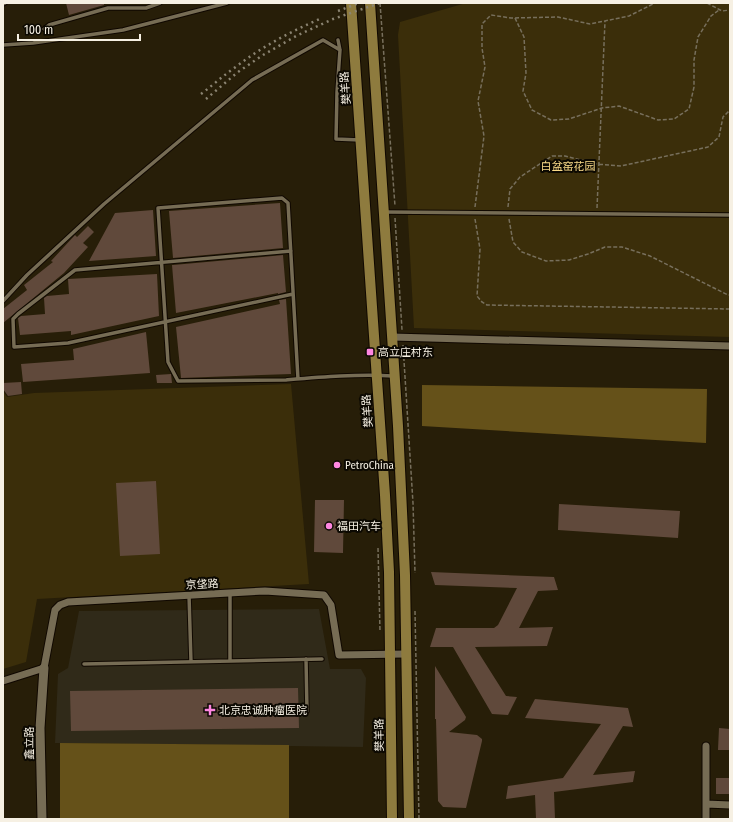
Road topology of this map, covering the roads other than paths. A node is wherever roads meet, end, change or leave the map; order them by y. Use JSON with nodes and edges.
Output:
{"nodes":[{"id":1,"x":160,"y":3,"type":"edge"},
{"id":2,"x":227,"y":3,"type":"edge"},
{"id":3,"x":351,"y":3,"type":"edge"},
{"id":4,"x":370,"y":3,"type":"edge"},
{"id":5,"x":44,"y":29,"type":"dead end"},
{"id":6,"x":338,"y":40,"type":"dead end"},
{"id":7,"x":3,"y":45,"type":"edge"},
{"id":8,"x":340,"y":50,"type":"junction"},
{"id":9,"x":361,"y":140,"type":"junction"},
{"id":10,"x":384,"y":212,"type":"junction"},
{"id":11,"x":730,"y":215,"type":"edge"},
{"id":12,"x":290,"y":251,"type":"junction"},
{"id":13,"x":162,"y":262,"type":"junction"},
{"id":14,"x":293,"y":294,"type":"junction"},
{"id":15,"x":3,"y":301,"type":"edge"},
{"id":16,"x":165,"y":322,"type":"junction"},
{"id":17,"x":392,"y":337,"type":"junction"},
{"id":18,"x":730,"y":346,"type":"edge"},
{"id":19,"x":377,"y":375,"type":"junction"},
{"id":20,"x":394,"y":376,"type":"junction"},
{"id":21,"x":298,"y":379,"type":"junction"},
{"id":22,"x":230,"y":593,"type":"junction"},
{"id":23,"x":189,"y":595,"type":"junction"},
{"id":24,"x":390,"y":654,"type":"junction"},
{"id":25,"x":406,"y":654,"type":"junction"},
{"id":26,"x":306,"y":659,"type":"junction"},
{"id":27,"x":322,"y":659,"type":"dead end"},
{"id":28,"x":230,"y":661,"type":"junction"},
{"id":29,"x":191,"y":662,"type":"junction"},
{"id":30,"x":84,"y":664,"type":"dead end"},
{"id":31,"x":44,"y":668,"type":"junction"},
{"id":32,"x":3,"y":681,"type":"edge"},
{"id":33,"x":307,"y":711,"type":"dead end"},
{"id":34,"x":706,"y":746,"type":"dead end"},
{"id":35,"x":706,"y":804,"type":"junction"},
{"id":36,"x":730,"y":805,"type":"edge"},
{"id":37,"x":42,"y":819,"type":"edge"},
{"id":38,"x":392,"y":819,"type":"edge"},
{"id":39,"x":409,"y":819,"type":"edge"},
{"id":40,"x":706,"y":819,"type":"edge"}],
"edges":[{"from":1,"to":5,"type":"lane"},
{"from":2,"to":7,"type":"lane"},
{"from":3,"to":9,"type":"main road","name":"樊羊路"},
{"from":4,"to":10,"type":"main road"},
{"from":6,"to":8,"type":"lane"},
{"from":8,"to":9,"type":"lane"},
{"from":8,"to":15,"type":"lane"},
{"from":9,"to":19,"type":"main road","name":"樊羊路"},
{"from":10,"to":11,"type":"lane"},
{"from":10,"to":17,"type":"main road"},
{"from":12,"to":13,"type":"lane"},
{"from":12,"to":13,"type":"lane"},
{"from":12,"to":14,"type":"lane"},
{"from":13,"to":16,"type":"lane"},
{"from":13,"to":16,"type":"lane"},
{"from":14,"to":16,"type":"lane"},
{"from":14,"to":21,"type":"lane"},
{"from":16,"to":21,"type":"lane"},
{"from":17,"to":18,"type":"street"},
{"from":17,"to":20,"type":"main road"},
{"from":19,"to":20,"type":"lane"},
{"from":19,"to":21,"type":"lane"},
{"from":19,"to":24,"type":"main road","name":"樊羊路"},
{"from":20,"to":25,"type":"main road"},
{"from":22,"to":23,"type":"street","name":"京垡路"},
{"from":22,"to":24,"type":"street","name":"京垡路"},
{"from":22,"to":28,"type":"lane"},
{"from":23,"to":29,"type":"lane"},
{"from":23,"to":31,"type":"street","name":"京垡路"},
{"from":24,"to":25,"type":"street","name":"京垡路"},
{"from":24,"to":38,"type":"main road","name":"樊羊路"},
{"from":25,"to":39,"type":"main road"},
{"from":26,"to":27,"type":"lane"},
{"from":26,"to":28,"type":"lane"},
{"from":26,"to":33,"type":"lane"},
{"from":28,"to":29,"type":"lane"},
{"from":29,"to":30,"type":"lane"},
{"from":31,"to":32,"type":"street"},
{"from":31,"to":37,"type":"street","name":"鑫立路"},
{"from":34,"to":35,"type":"street"},
{"from":35,"to":36,"type":"street"},
{"from":35,"to":40,"type":"street"}]}
